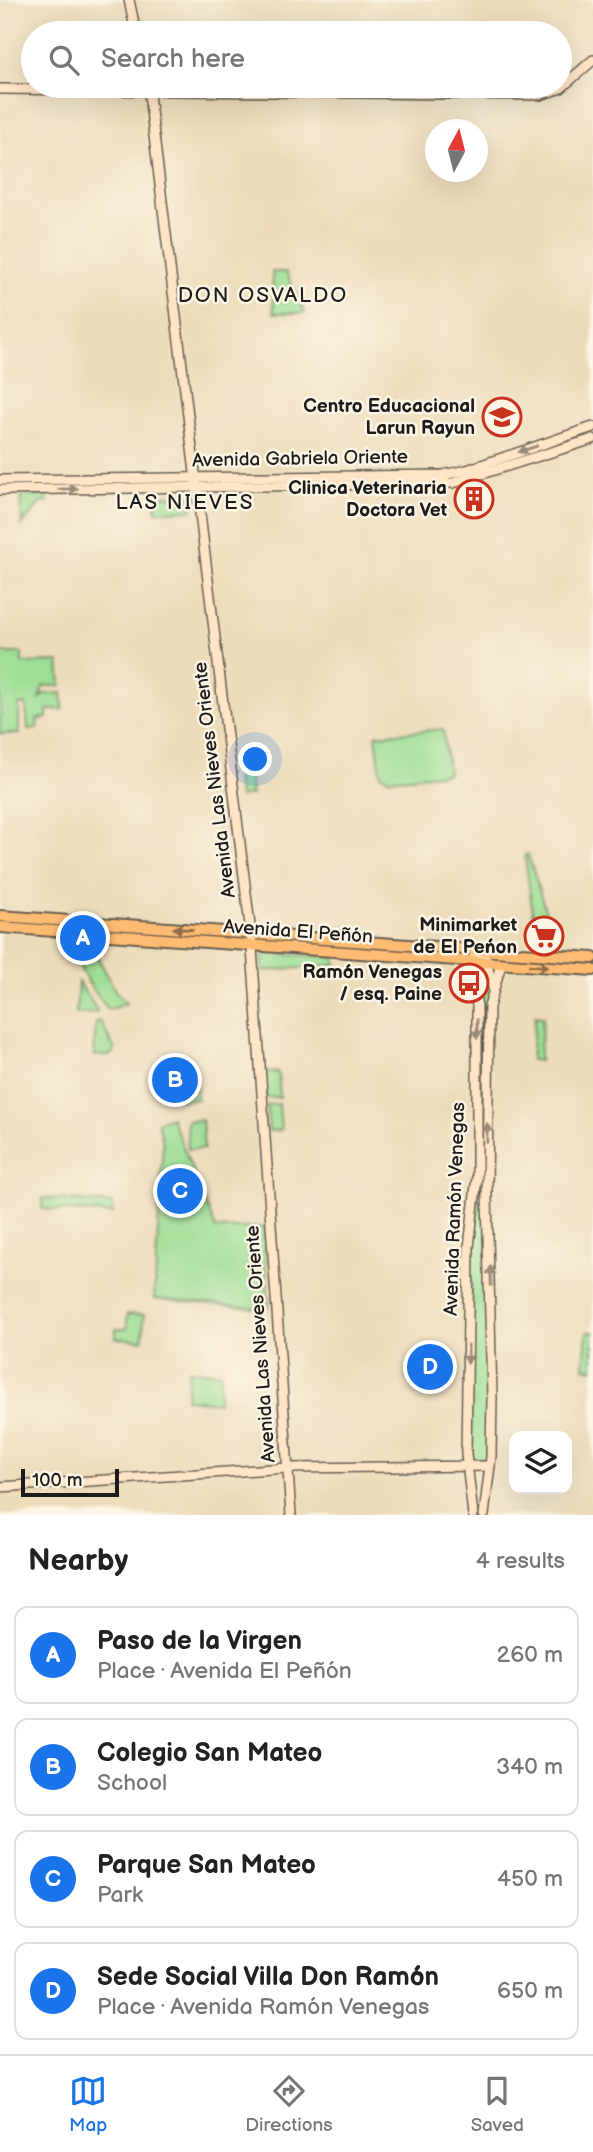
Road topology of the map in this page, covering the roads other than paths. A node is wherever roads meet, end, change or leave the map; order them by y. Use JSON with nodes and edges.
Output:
{"nodes":[{"id":1,"x":129,"y":0,"type":"edge"},
{"id":2,"x":133,"y":21,"type":"edge"},
{"id":3,"x":593,"y":60,"type":"edge"},
{"id":4,"x":572,"y":78,"type":"edge"},
{"id":5,"x":0,"y":89,"type":"edge"},
{"id":6,"x":21,"y":89,"type":"edge"},
{"id":7,"x":149,"y":98,"type":"edge"},
{"id":8,"x":593,"y":427,"type":"edge"},
{"id":9,"x":593,"y":439,"type":"edge"},
{"id":10,"x":0,"y":480,"type":"edge"},
{"id":11,"x":197,"y":483,"type":"junction"},
{"id":12,"x":0,"y":490,"type":"edge"},
{"id":13,"x":0,"y":916,"type":"edge"},
{"id":14,"x":22,"y":923,"type":"junction"},
{"id":15,"x":0,"y":927,"type":"edge"},
{"id":16,"x":251,"y":934,"type":"junction"},
{"id":17,"x":252,"y":947,"type":"junction"},
{"id":18,"x":483,"y":950,"type":"junction"},
{"id":19,"x":593,"y":958,"type":"edge"},
{"id":20,"x":469,"y":962,"type":"junction"},
{"id":21,"x":487,"y":962,"type":"junction"},
{"id":22,"x":501,"y":964,"type":"junction"},
{"id":23,"x":593,"y":970,"type":"edge"},
{"id":24,"x":493,"y":988,"type":"junction"},
{"id":25,"x":490,"y":1465,"type":"junction"},
{"id":26,"x":468,"y":1466,"type":"junction"},
{"id":27,"x":287,"y":1468,"type":"junction"},
{"id":28,"x":0,"y":1487,"type":"edge"},
{"id":29,"x":292,"y":1515,"type":"edge"},
{"id":30,"x":473,"y":1515,"type":"edge"},
{"id":31,"x":484,"y":1515,"type":"edge"}],
"edges":[{"from":1,"to":2,"type":"street"},
{"from":3,"to":4,"type":"street"},
{"from":5,"to":6,"type":"street"},
{"from":7,"to":11,"type":"street","name":"Avenida Las Nieves Oriente"},
{"from":8,"to":11,"type":"street","name":"Avenida Gabriela Oriente","one_way":true},
{"from":9,"to":11,"type":"street","name":"Avenida Gabriela Oriente"},
{"from":10,"to":11,"type":"street","name":"Avenida Gabriela Oriente"},
{"from":12,"to":11,"type":"street","name":"Avenida Gabriela Oriente","one_way":true},
{"from":11,"to":16,"type":"street","name":"Avenida Las Nieves Oriente"},
{"from":13,"to":14,"type":"main road","name":"Avenida El Peñón"},
{"from":14,"to":15,"type":"main road","name":"Avenida El Peñón"},
{"from":16,"to":14,"type":"main road","name":"Avenida El Peñón","one_way":true},
{"from":14,"to":17,"type":"main road","name":"Avenida El Peñón"},
{"from":16,"to":17,"type":"street","name":"Avenida Las Nieves Oriente"},
{"from":16,"to":18,"type":"main road","name":"Avenida El Peñón"},
{"from":17,"to":20,"type":"main road","name":"Avenida El Peñón"},
{"from":17,"to":27,"type":"street","name":"Avenida Las Nieves Oriente"},
{"from":18,"to":19,"type":"main road","name":"Avenida El Peñón"},
{"from":18,"to":20,"type":"street"},
{"from":18,"to":21,"type":"street","name":"Avenida Ramón Venegas"},
{"from":20,"to":21,"type":"main road","name":"Avenida El Peñón"},
{"from":20,"to":26,"type":"street","name":"Avenida Ramón Venegas","one_way":true},
{"from":21,"to":22,"type":"main road","name":"Avenida El Peñón"},
{"from":21,"to":24,"type":"street","name":"Avenida Ramón Venegas"},
{"from":22,"to":23,"type":"main road","name":"Avenida El Peñón","one_way":true},
{"from":22,"to":24,"type":"street","name":"Avenida Ramón Venegas"},
{"from":25,"to":24,"type":"street","name":"Avenida Ramón Venegas","one_way":true},
{"from":25,"to":26,"type":"street"},
{"from":25,"to":31,"type":"street","name":"Avenida Ramón Venegas"},
{"from":26,"to":27,"type":"street"},
{"from":26,"to":30,"type":"street","name":"Avenida Ramón Venegas"},
{"from":27,"to":28,"type":"street"},
{"from":27,"to":29,"type":"street","name":"Avenida Las Nieves Oriente"}]}
